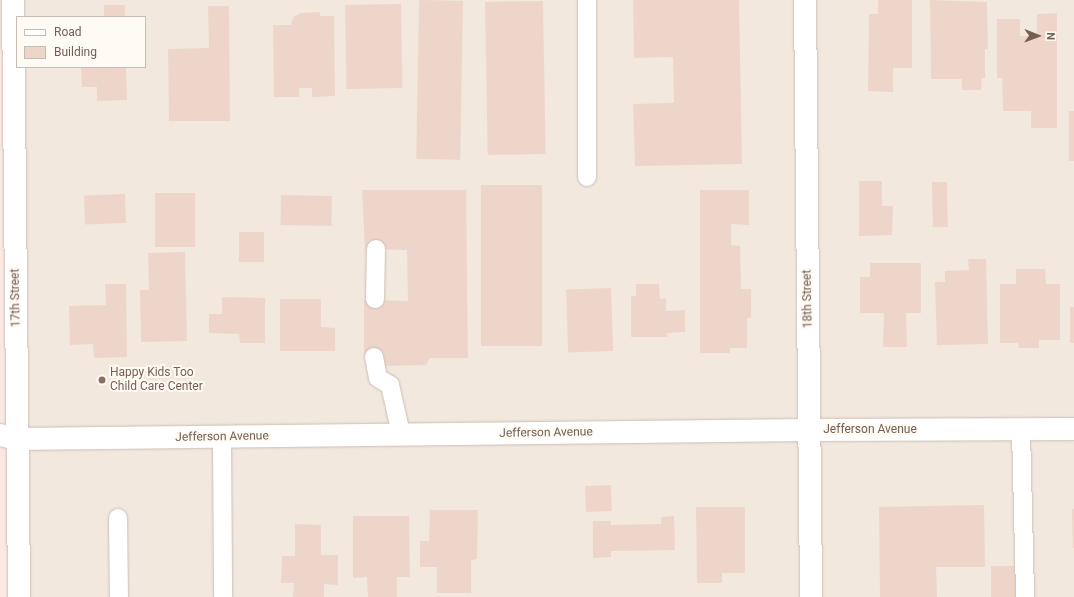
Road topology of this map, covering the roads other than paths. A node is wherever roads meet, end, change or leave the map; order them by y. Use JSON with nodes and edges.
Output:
{"nodes":[{"id":1,"x":13,"y":0,"type":"edge"},
{"id":2,"x":587,"y":0,"type":"edge"},
{"id":3,"x":805,"y":0,"type":"edge"},
{"id":4,"x":587,"y":177,"type":"dead end"},
{"id":5,"x":376,"y":249,"type":"dead end"},
{"id":6,"x":375,"y":299,"type":"dead end"},
{"id":7,"x":374,"y":357,"type":"dead end"},
{"id":8,"x":1074,"y":429,"type":"edge"},
{"id":9,"x":809,"y":430,"type":"junction"},
{"id":10,"x":1021,"y":430,"type":"junction"},
{"id":11,"x":401,"y":434,"type":"junction"},
{"id":12,"x":222,"y":437,"type":"junction"},
{"id":13,"x":6,"y":439,"type":"edge"},
{"id":14,"x":118,"y":518,"type":"dead end"},
{"id":15,"x":19,"y":597,"type":"edge"},
{"id":16,"x":119,"y":597,"type":"edge"},
{"id":17,"x":223,"y":597,"type":"edge"},
{"id":18,"x":811,"y":597,"type":"edge"},
{"id":19,"x":1025,"y":597,"type":"edge"}],
"edges":[{"from":1,"to":13,"type":"street","name":"17th Street"},
{"from":2,"to":4,"type":"lane"},
{"from":3,"to":9,"type":"street","name":"18th Street"},
{"from":5,"to":6,"type":"lane"},
{"from":7,"to":11,"type":"lane"},
{"from":8,"to":10,"type":"street","name":"Jefferson Avenue"},
{"from":9,"to":10,"type":"street","name":"Jefferson Avenue"},
{"from":9,"to":11,"type":"street","name":"Jefferson Avenue"},
{"from":9,"to":18,"type":"street","name":"18th Street"},
{"from":10,"to":19,"type":"lane"},
{"from":11,"to":12,"type":"street","name":"Jefferson Avenue"},
{"from":12,"to":13,"type":"street","name":"Jefferson Avenue"},
{"from":12,"to":17,"type":"lane"},
{"from":13,"to":15,"type":"street","name":"17th Street"},
{"from":14,"to":16,"type":"lane"}]}
